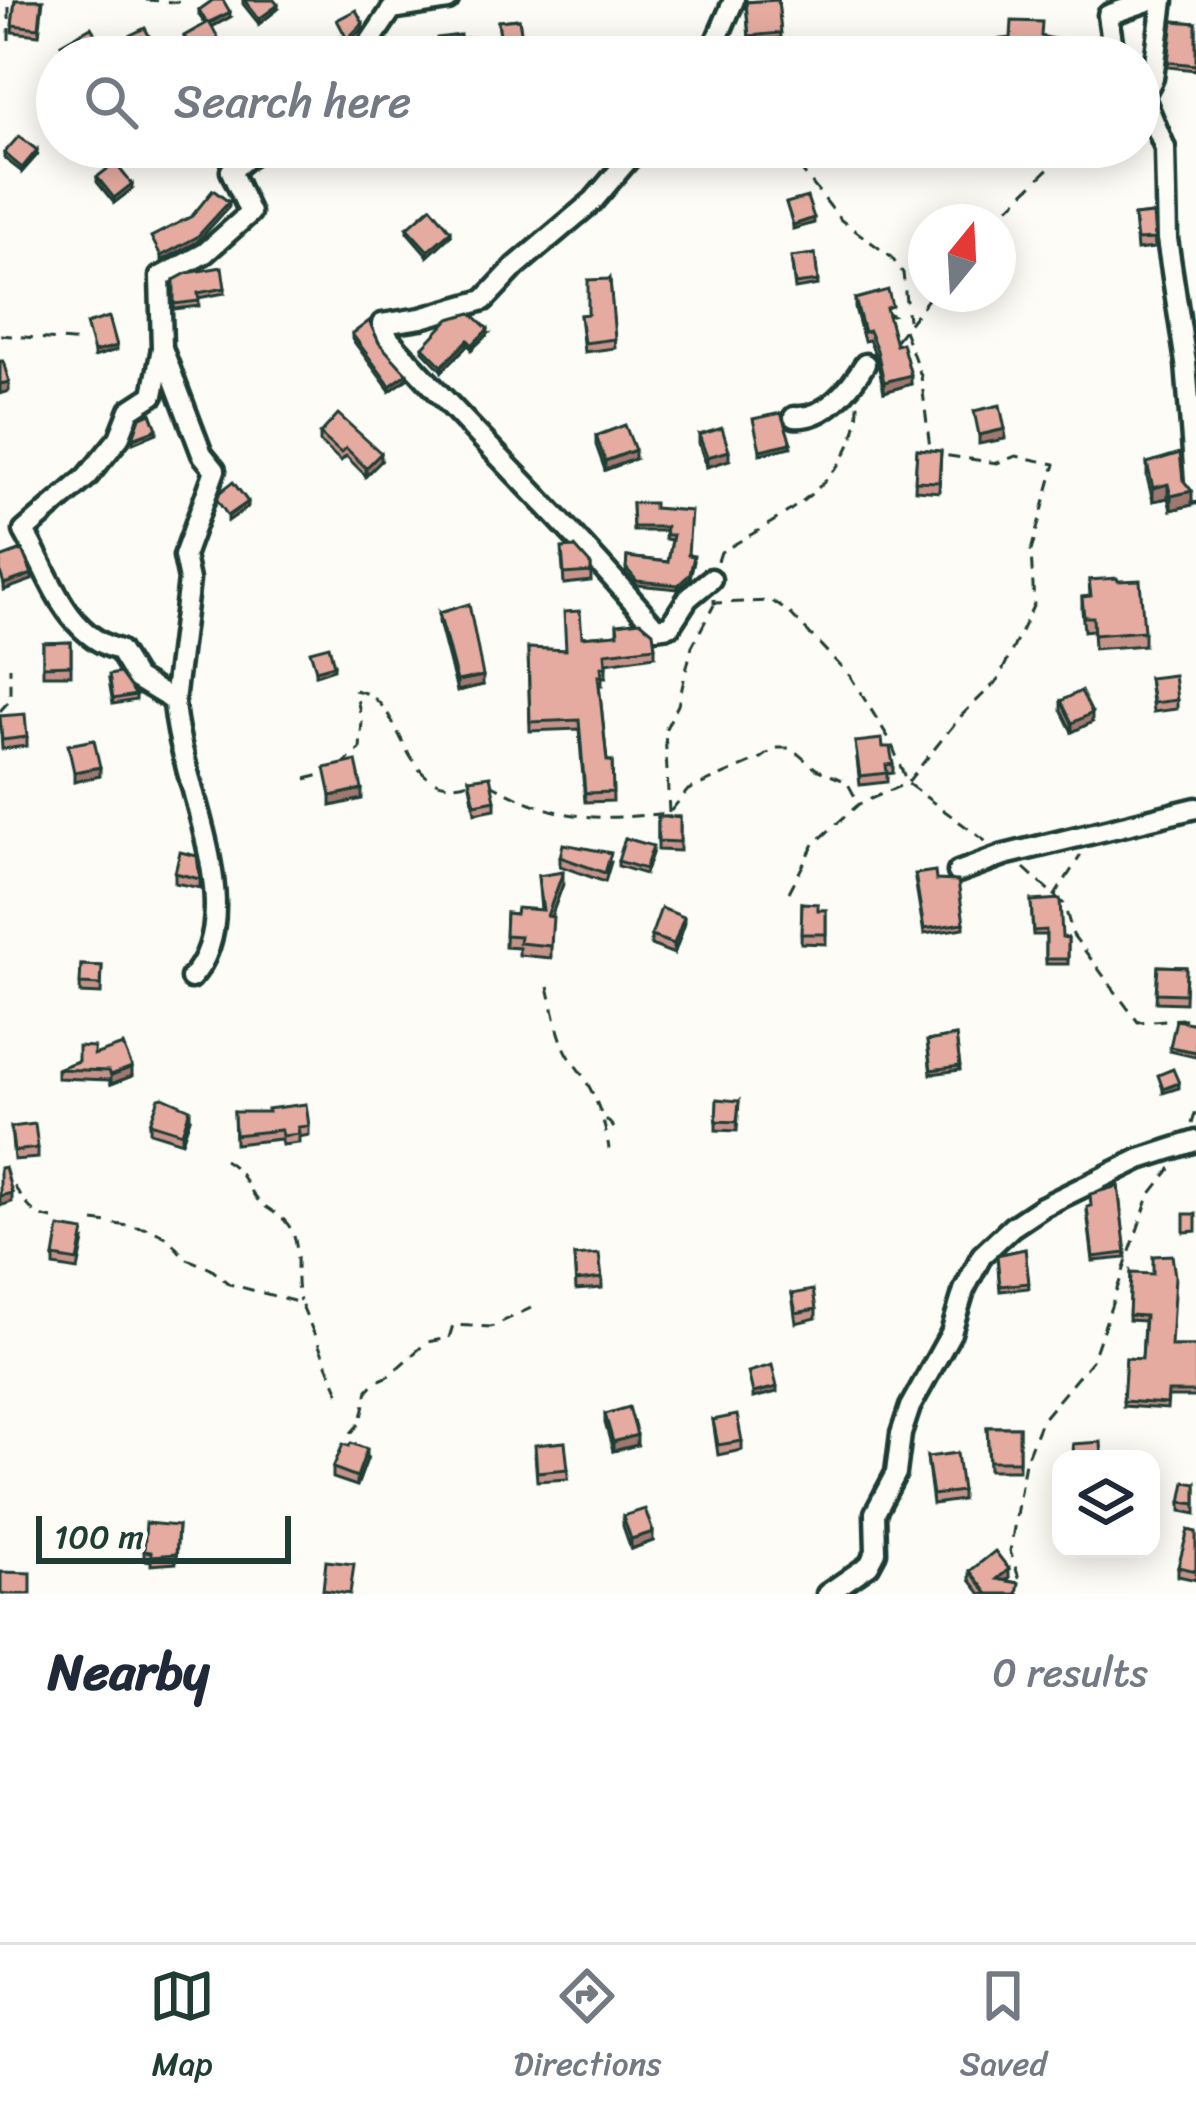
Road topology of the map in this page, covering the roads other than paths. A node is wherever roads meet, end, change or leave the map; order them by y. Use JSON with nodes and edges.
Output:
{"nodes":[{"id":1,"x":448,"y":0,"type":"edge"},
{"id":2,"x":734,"y":0,"type":"edge"},
{"id":3,"x":1151,"y":0,"type":"edge"},
{"id":4,"x":1163,"y":0,"type":"edge"},
{"id":5,"x":374,"y":36,"type":"edge"},
{"id":6,"x":719,"y":36,"type":"edge"},
{"id":7,"x":1112,"y":36,"type":"edge"},
{"id":8,"x":1158,"y":36,"type":"edge"},
{"id":9,"x":1160,"y":135,"type":"edge"},
{"id":10,"x":235,"y":168,"type":"edge"},
{"id":11,"x":621,"y":168,"type":"edge"},
{"id":12,"x":162,"y":348,"type":"junction"},
{"id":13,"x":865,"y":364,"type":"road end"},
{"id":14,"x":794,"y":417,"type":"dead end"},
{"id":15,"x":1196,"y":492,"type":"edge"},
{"id":16,"x":711,"y":579,"type":"road end"},
{"id":17,"x":174,"y":701,"type":"junction"},
{"id":18,"x":1196,"y":808,"type":"edge"},
{"id":19,"x":958,"y":872,"type":"dead end"},
{"id":20,"x":191,"y":978,"type":"dead end"},
{"id":21,"x":1194,"y":1142,"type":"edge"},
{"id":22,"x":827,"y":1594,"type":"edge"}],
"edges":[{"from":1,"to":5,"type":"street"},
{"from":2,"to":6,"type":"street"},
{"from":3,"to":7,"type":"street"},
{"from":4,"to":8,"type":"street"},
{"from":9,"to":15,"type":"street"},
{"from":10,"to":12,"type":"street"},
{"from":11,"to":16,"type":"street"},
{"from":12,"to":17,"type":"street"},
{"from":12,"to":17,"type":"street"},
{"from":13,"to":14,"type":"street"},
{"from":17,"to":20,"type":"street"},
{"from":18,"to":19,"type":"street"},
{"from":21,"to":22,"type":"street"}]}
